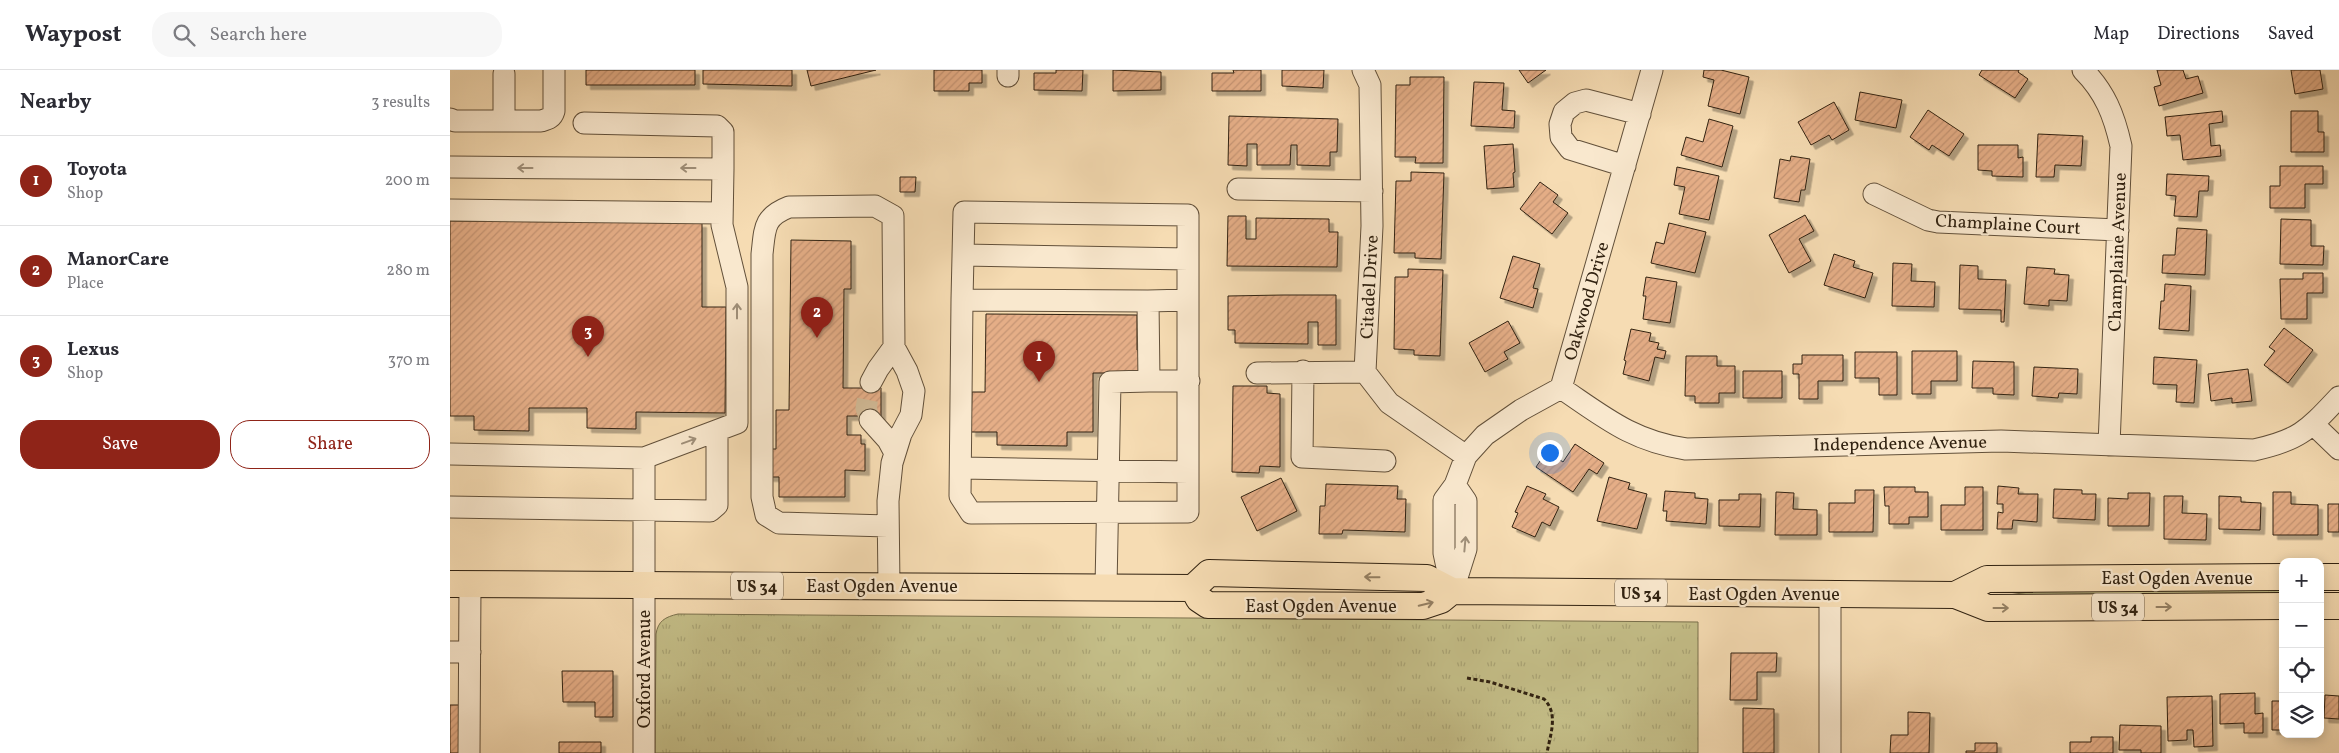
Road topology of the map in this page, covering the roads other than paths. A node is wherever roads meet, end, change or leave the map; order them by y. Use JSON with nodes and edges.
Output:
{"nodes":[{"id":1,"x":554,"y":70,"type":"edge"},
{"id":2,"x":1363,"y":70,"type":"edge"},
{"id":3,"x":1652,"y":70,"type":"edge"},
{"id":4,"x":2083,"y":70,"type":"edge"},
{"id":5,"x":504,"y":74,"type":"dead end"},
{"id":6,"x":1640,"y":114,"type":"junction"},
{"id":7,"x":450,"y":119,"type":"edge"},
{"id":8,"x":504,"y":121,"type":"junction"},
{"id":9,"x":584,"y":124,"type":"dead end"},
{"id":10,"x":1625,"y":166,"type":"junction"},
{"id":11,"x":450,"y":167,"type":"edge"},
{"id":12,"x":723,"y":168,"type":"junction"},
{"id":13,"x":1238,"y":189,"type":"dead end"},
{"id":14,"x":1372,"y":191,"type":"junction"},
{"id":15,"x":1874,"y":194,"type":"dead end"},
{"id":16,"x":450,"y":210,"type":"edge"},
{"id":17,"x":722,"y":212,"type":"junction"},
{"id":18,"x":2118,"y":230,"type":"junction"},
{"id":19,"x":963,"y":255,"type":"junction"},
{"id":20,"x":1188,"y":259,"type":"junction"},
{"id":21,"x":962,"y":300,"type":"junction"},
{"id":22,"x":1188,"y":300,"type":"junction"},
{"id":23,"x":1148,"y":301,"type":"junction"},
{"id":24,"x":894,"y":346,"type":"junction"},
{"id":25,"x":1303,"y":371,"type":"junction"},
{"id":26,"x":1257,"y":372,"type":"dead end"},
{"id":27,"x":1365,"y":372,"type":"junction"},
{"id":28,"x":1149,"y":381,"type":"junction"},
{"id":29,"x":1189,"y":381,"type":"junction"},
{"id":30,"x":871,"y":382,"type":"tunnel mouth"},
{"id":31,"x":1561,"y":388,"type":"junction"},
{"id":32,"x":2339,"y":397,"type":"edge"},
{"id":33,"x":870,"y":420,"type":"tunnel mouth"},
{"id":34,"x":2313,"y":424,"type":"junction"},
{"id":35,"x":717,"y":431,"type":"junction"},
{"id":36,"x":2109,"y":444,"type":"junction"},
{"id":37,"x":2339,"y":449,"type":"edge"},
{"id":38,"x":895,"y":453,"type":"junction"},
{"id":39,"x":450,"y":454,"type":"edge"},
{"id":40,"x":1466,"y":456,"type":"junction"},
{"id":41,"x":644,"y":458,"type":"junction"},
{"id":42,"x":1386,"y":461,"type":"dead end"},
{"id":43,"x":961,"y":468,"type":"junction"},
{"id":44,"x":1108,"y":470,"type":"junction"},
{"id":45,"x":1188,"y":472,"type":"junction"},
{"id":46,"x":450,"y":507,"type":"edge"},
{"id":47,"x":644,"y":509,"type":"junction"},
{"id":48,"x":1108,"y":514,"type":"junction"},
{"id":49,"x":888,"y":526,"type":"junction"},
{"id":50,"x":2279,"y":577,"type":"edge"},
{"id":51,"x":2324,"y":577,"type":"edge"},
{"id":52,"x":2339,"y":577,"type":"edge"},
{"id":53,"x":460,"y":584,"type":"edge"},
{"id":54,"x":644,"y":585,"type":"junction"},
{"id":55,"x":889,"y":586,"type":"junction"},
{"id":56,"x":1106,"y":587,"type":"junction"},
{"id":57,"x":1452,"y":591,"type":"junction"},
{"id":58,"x":1830,"y":594,"type":"junction"},
{"id":59,"x":1955,"y":595,"type":"junction"},
{"id":60,"x":2279,"y":606,"type":"edge"},
{"id":61,"x":2324,"y":606,"type":"edge"},
{"id":62,"x":2339,"y":606,"type":"edge"},
{"id":63,"x":460,"y":652,"type":"edge"},
{"id":64,"x":469,"y":753,"type":"edge"},
{"id":65,"x":644,"y":753,"type":"edge"},
{"id":66,"x":1830,"y":753,"type":"edge"}],
"edges":[{"from":1,"to":8,"type":"street"},
{"from":2,"to":14,"type":"street","name":"Citadel Drive"},
{"from":3,"to":6,"type":"street","name":"Oakwood Drive"},
{"from":4,"to":18,"type":"street","name":"Champlaine Avenue"},
{"from":5,"to":8,"type":"street"},
{"from":6,"to":10,"type":"street","name":"Oakwood Drive"},
{"from":6,"to":10,"type":"street"},
{"from":7,"to":8,"type":"street"},
{"from":9,"to":12,"type":"street"},
{"from":10,"to":31,"type":"street","name":"Oakwood Drive"},
{"from":12,"to":11,"type":"street","one_way":true},
{"from":12,"to":17,"type":"street"},
{"from":13,"to":14,"type":"street"},
{"from":14,"to":27,"type":"street","name":"Citadel Drive"},
{"from":15,"to":18,"type":"street","name":"Champlaine Court"},
{"from":16,"to":17,"type":"street"},
{"from":35,"to":17,"type":"street","one_way":true},
{"from":18,"to":36,"type":"street","name":"Champlaine Avenue"},
{"from":19,"to":20,"type":"street"},
{"from":19,"to":20,"type":"street"},
{"from":19,"to":21,"type":"street"},
{"from":20,"to":22,"type":"street"},
{"from":21,"to":23,"type":"street"},
{"from":21,"to":43,"type":"street"},
{"from":22,"to":23,"type":"street"},
{"from":22,"to":29,"type":"street"},
{"from":23,"to":28,"type":"street"},
{"from":24,"to":30,"type":"street"},
{"from":24,"to":38,"type":"street"},
{"from":24,"to":49,"type":"street"},
{"from":25,"to":26,"type":"street"},
{"from":25,"to":27,"type":"street"},
{"from":25,"to":42,"type":"street"},
{"from":27,"to":40,"type":"street"},
{"from":28,"to":29,"type":"street"},
{"from":28,"to":44,"type":"street"},
{"from":29,"to":45,"type":"street"},
{"from":31,"to":36,"type":"street","name":"Independence Avenue"},
{"from":31,"to":40,"type":"street"},
{"from":32,"to":34,"type":"street","name":"Independence Avenue"},
{"from":33,"to":38,"type":"street"},
{"from":34,"to":36,"type":"street","name":"Independence Avenue"},
{"from":34,"to":37,"type":"street"},
{"from":41,"to":35,"type":"street","one_way":true},
{"from":35,"to":47,"type":"street"},
{"from":38,"to":49,"type":"street"},
{"from":39,"to":41,"type":"street"},
{"from":40,"to":57,"type":"street"},
{"from":41,"to":47,"type":"street","name":"Oxford Avenue"},
{"from":43,"to":44,"type":"street"},
{"from":43,"to":48,"type":"street"},
{"from":44,"to":45,"type":"street"},
{"from":44,"to":48,"type":"street"},
{"from":45,"to":48,"type":"street"},
{"from":46,"to":47,"type":"street"},
{"from":47,"to":54,"type":"street","name":"Oxford Avenue"},
{"from":48,"to":56,"type":"street"},
{"from":49,"to":55,"type":"street"},
{"from":50,"to":59,"type":"main road","name":"East Ogden Avenue","number":"US 34"},
{"from":51,"to":52,"type":"main road"},
{"from":53,"to":54,"type":"main road","name":"East Ogden Avenue","number":"US 34"},
{"from":53,"to":63,"type":"street"},
{"from":54,"to":55,"type":"main road","name":"East Ogden Avenue","number":"US 34"},
{"from":54,"to":65,"type":"street","name":"Oxford Avenue"},
{"from":55,"to":56,"type":"main road","name":"East Ogden Avenue","number":"US 34"},
{"from":56,"to":57,"type":"main road","name":"East Ogden Avenue","number":"US 34"},
{"from":57,"to":58,"type":"main road","name":"East Ogden Avenue","number":"US 34"},
{"from":58,"to":59,"type":"main road","name":"East Ogden Avenue","number":"US 34"},
{"from":58,"to":66,"type":"street"},
{"from":59,"to":60,"type":"main road","name":"East Ogden Avenue","number":"US 34","one_way":true},
{"from":61,"to":62,"type":"main road"},
{"from":63,"to":64,"type":"street"}]}
